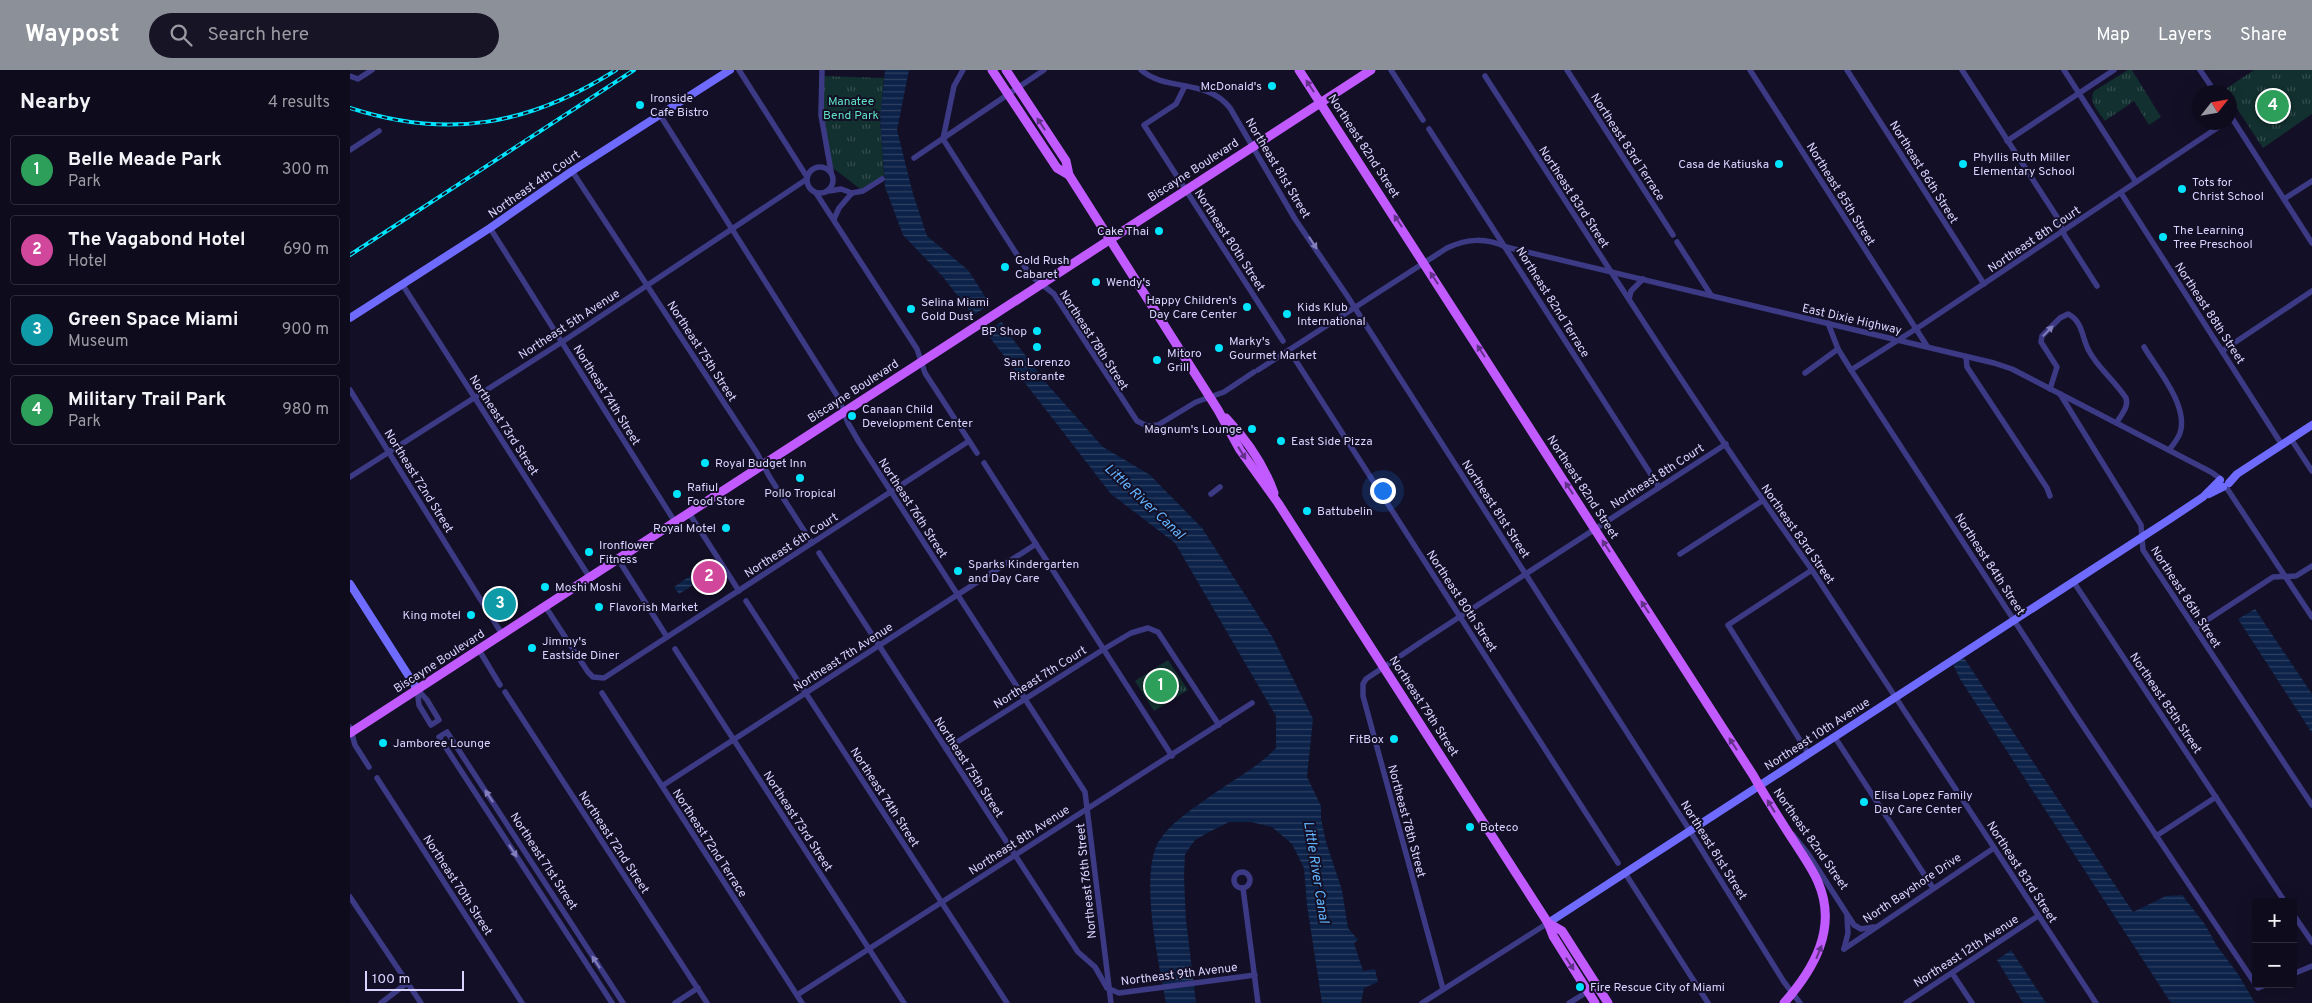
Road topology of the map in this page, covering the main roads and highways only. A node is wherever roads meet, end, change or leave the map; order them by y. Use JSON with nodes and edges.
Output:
{"nodes":[{"id":1,"x":992,"y":70,"type":"edge"},
{"id":2,"x":1006,"y":70,"type":"edge"},
{"id":3,"x":1299,"y":70,"type":"edge"},
{"id":4,"x":1371,"y":70,"type":"edge"},
{"id":5,"x":1321,"y":103,"type":"junction"},
{"id":6,"x":1069,"y":175,"type":"junction"},
{"id":7,"x":1110,"y":240,"type":"junction"},
{"id":8,"x":350,"y":731,"type":"edge"},
{"id":9,"x":1548,"y":924,"type":"junction"},
{"id":10,"x":1596,"y":1003,"type":"edge"},
{"id":11,"x":1608,"y":1003,"type":"edge"},
{"id":12,"x":1784,"y":1003,"type":"edge"}],
"edges":[{"from":1,"to":6,"type":"main road","name":"Northeast 79th Street"},
{"from":6,"to":2,"type":"main road","name":"Northeast 79th Street","one_way":true},
{"from":5,"to":3,"type":"main road","name":"Northeast 82nd Street","one_way":true},
{"from":4,"to":5,"type":"main road","name":"Biscayne Boulevard"},
{"from":5,"to":7,"type":"main road","name":"Biscayne Boulevard"},
{"from":12,"to":5,"type":"main road","name":"Northeast 82nd Street","one_way":true},
{"from":6,"to":7,"type":"main road","name":"Northeast 79th Street"},
{"from":7,"to":8,"type":"main road","name":"Biscayne Boulevard"},
{"from":7,"to":9,"type":"main road","name":"Northeast 79th Street"},
{"from":9,"to":10,"type":"main road","name":"Northeast 79th Street","one_way":true},
{"from":9,"to":11,"type":"main road","name":"Northeast 79th Street"}]}
